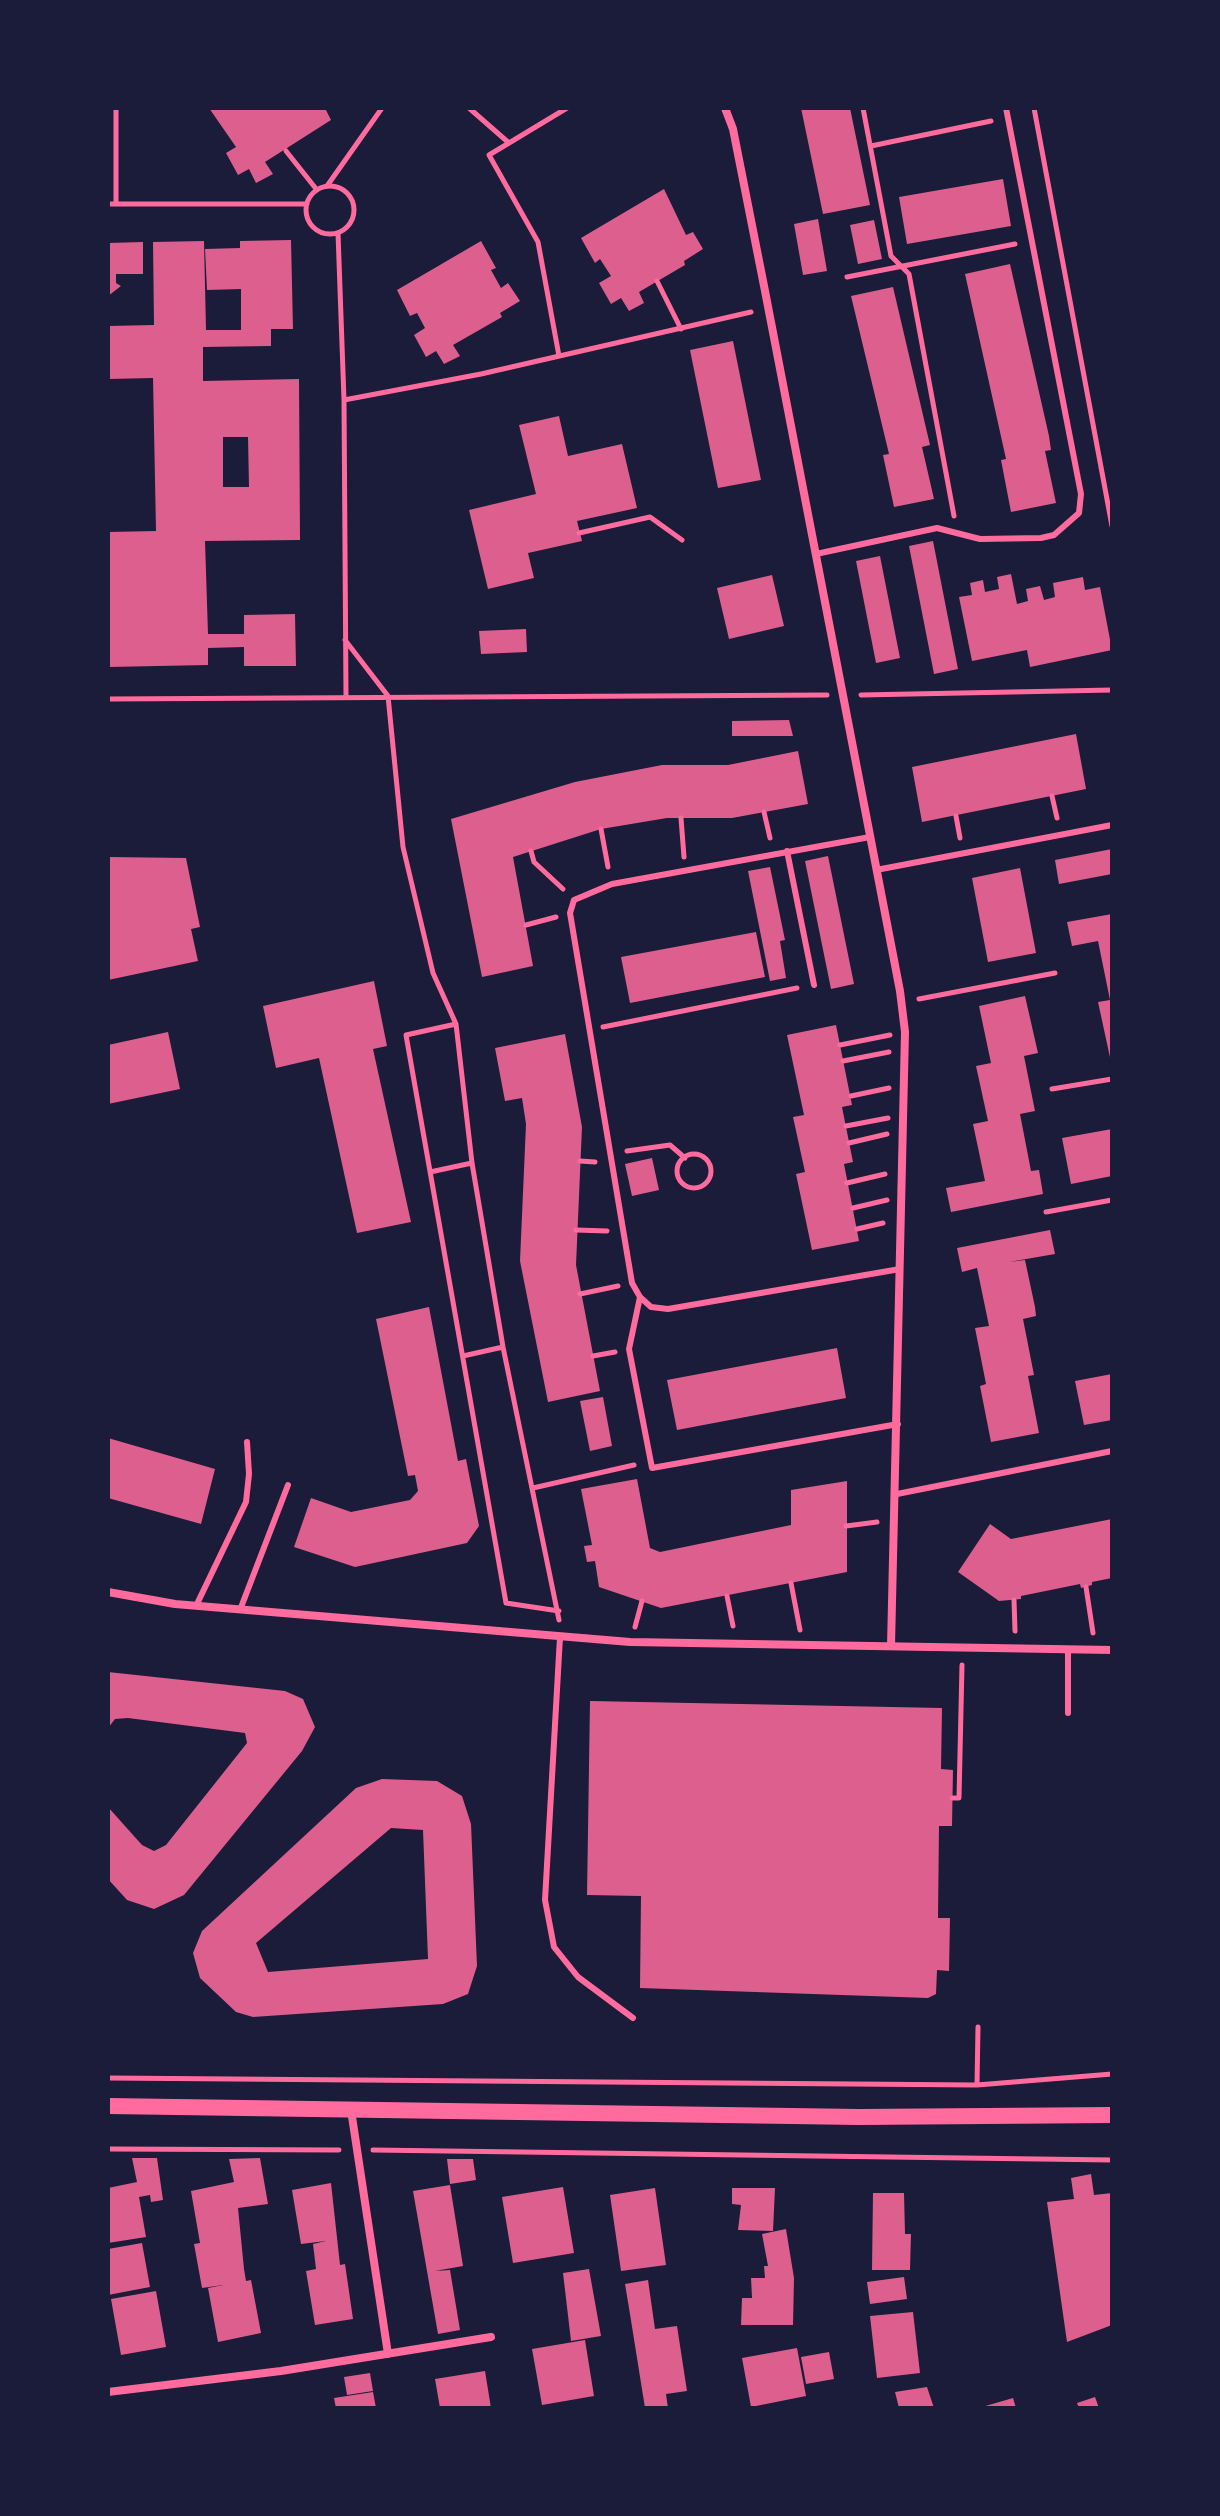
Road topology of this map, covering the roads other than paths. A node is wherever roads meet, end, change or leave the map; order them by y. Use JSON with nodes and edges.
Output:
{"nodes":[{"id":1,"x":725,"y":108,"type":"edge"},
{"id":2,"x":1006,"y":108,"type":"edge"},
{"id":3,"x":816,"y":554,"type":"junction"},
{"id":4,"x":1112,"y":825,"type":"edge"},
{"id":5,"x":870,"y":837,"type":"junction"},
{"id":6,"x":787,"y":851,"type":"junction"},
{"id":7,"x":876,"y":870,"type":"junction"},
{"id":8,"x":814,"y":985,"type":"road end"},
{"id":9,"x":902,"y":1269,"type":"junction"},
{"id":10,"x":640,"y":1297,"type":"junction"},
{"id":11,"x":898,"y":1424,"type":"junction"},
{"id":12,"x":247,"y":1442,"type":"dead end"},
{"id":13,"x":1112,"y":1451,"type":"edge"},
{"id":14,"x":288,"y":1485,"type":"dead end"},
{"id":15,"x":897,"y":1494,"type":"junction"},
{"id":16,"x":108,"y":1592,"type":"edge"},
{"id":17,"x":196,"y":1606,"type":"junction"},
{"id":18,"x":240,"y":1610,"type":"junction"},
{"id":19,"x":560,"y":1637,"type":"junction"},
{"id":20,"x":891,"y":1646,"type":"junction"},
{"id":21,"x":1068,"y":1649,"type":"junction"},
{"id":22,"x":1112,"y":1650,"type":"edge"},
{"id":23,"x":1068,"y":1713,"type":"dead end"},
{"id":24,"x":633,"y":2018,"type":"dead end"},
{"id":25,"x":108,"y":2106,"type":"edge"},
{"id":26,"x":351,"y":2110,"type":"junction"},
{"id":27,"x":1112,"y":2115,"type":"edge"},
{"id":28,"x":491,"y":2337,"type":"dead end"},
{"id":29,"x":388,"y":2354,"type":"junction"},
{"id":30,"x":108,"y":2392,"type":"edge"}],
"edges":[{"from":1,"to":3,"type":"street"},
{"from":2,"to":3,"type":"lane"},
{"from":3,"to":5,"type":"street"},
{"from":4,"to":7,"type":"lane"},
{"from":5,"to":6,"type":"lane"},
{"from":5,"to":7,"type":"street"},
{"from":6,"to":8,"type":"lane"},
{"from":6,"to":10,"type":"lane"},
{"from":7,"to":9,"type":"street"},
{"from":9,"to":10,"type":"lane"},
{"from":9,"to":11,"type":"street"},
{"from":10,"to":11,"type":"lane"},
{"from":11,"to":15,"type":"street"},
{"from":12,"to":17,"type":"lane"},
{"from":13,"to":15,"type":"lane"},
{"from":14,"to":18,"type":"lane"},
{"from":15,"to":20,"type":"street"},
{"from":16,"to":17,"type":"street"},
{"from":17,"to":18,"type":"street"},
{"from":18,"to":19,"type":"street"},
{"from":19,"to":20,"type":"street"},
{"from":19,"to":24,"type":"lane"},
{"from":20,"to":21,"type":"street"},
{"from":21,"to":22,"type":"street"},
{"from":21,"to":23,"type":"lane"},
{"from":25,"to":26,"type":"main road"},
{"from":26,"to":27,"type":"main road"},
{"from":26,"to":29,"type":"street"},
{"from":28,"to":29,"type":"street"},
{"from":29,"to":30,"type":"street"}]}
